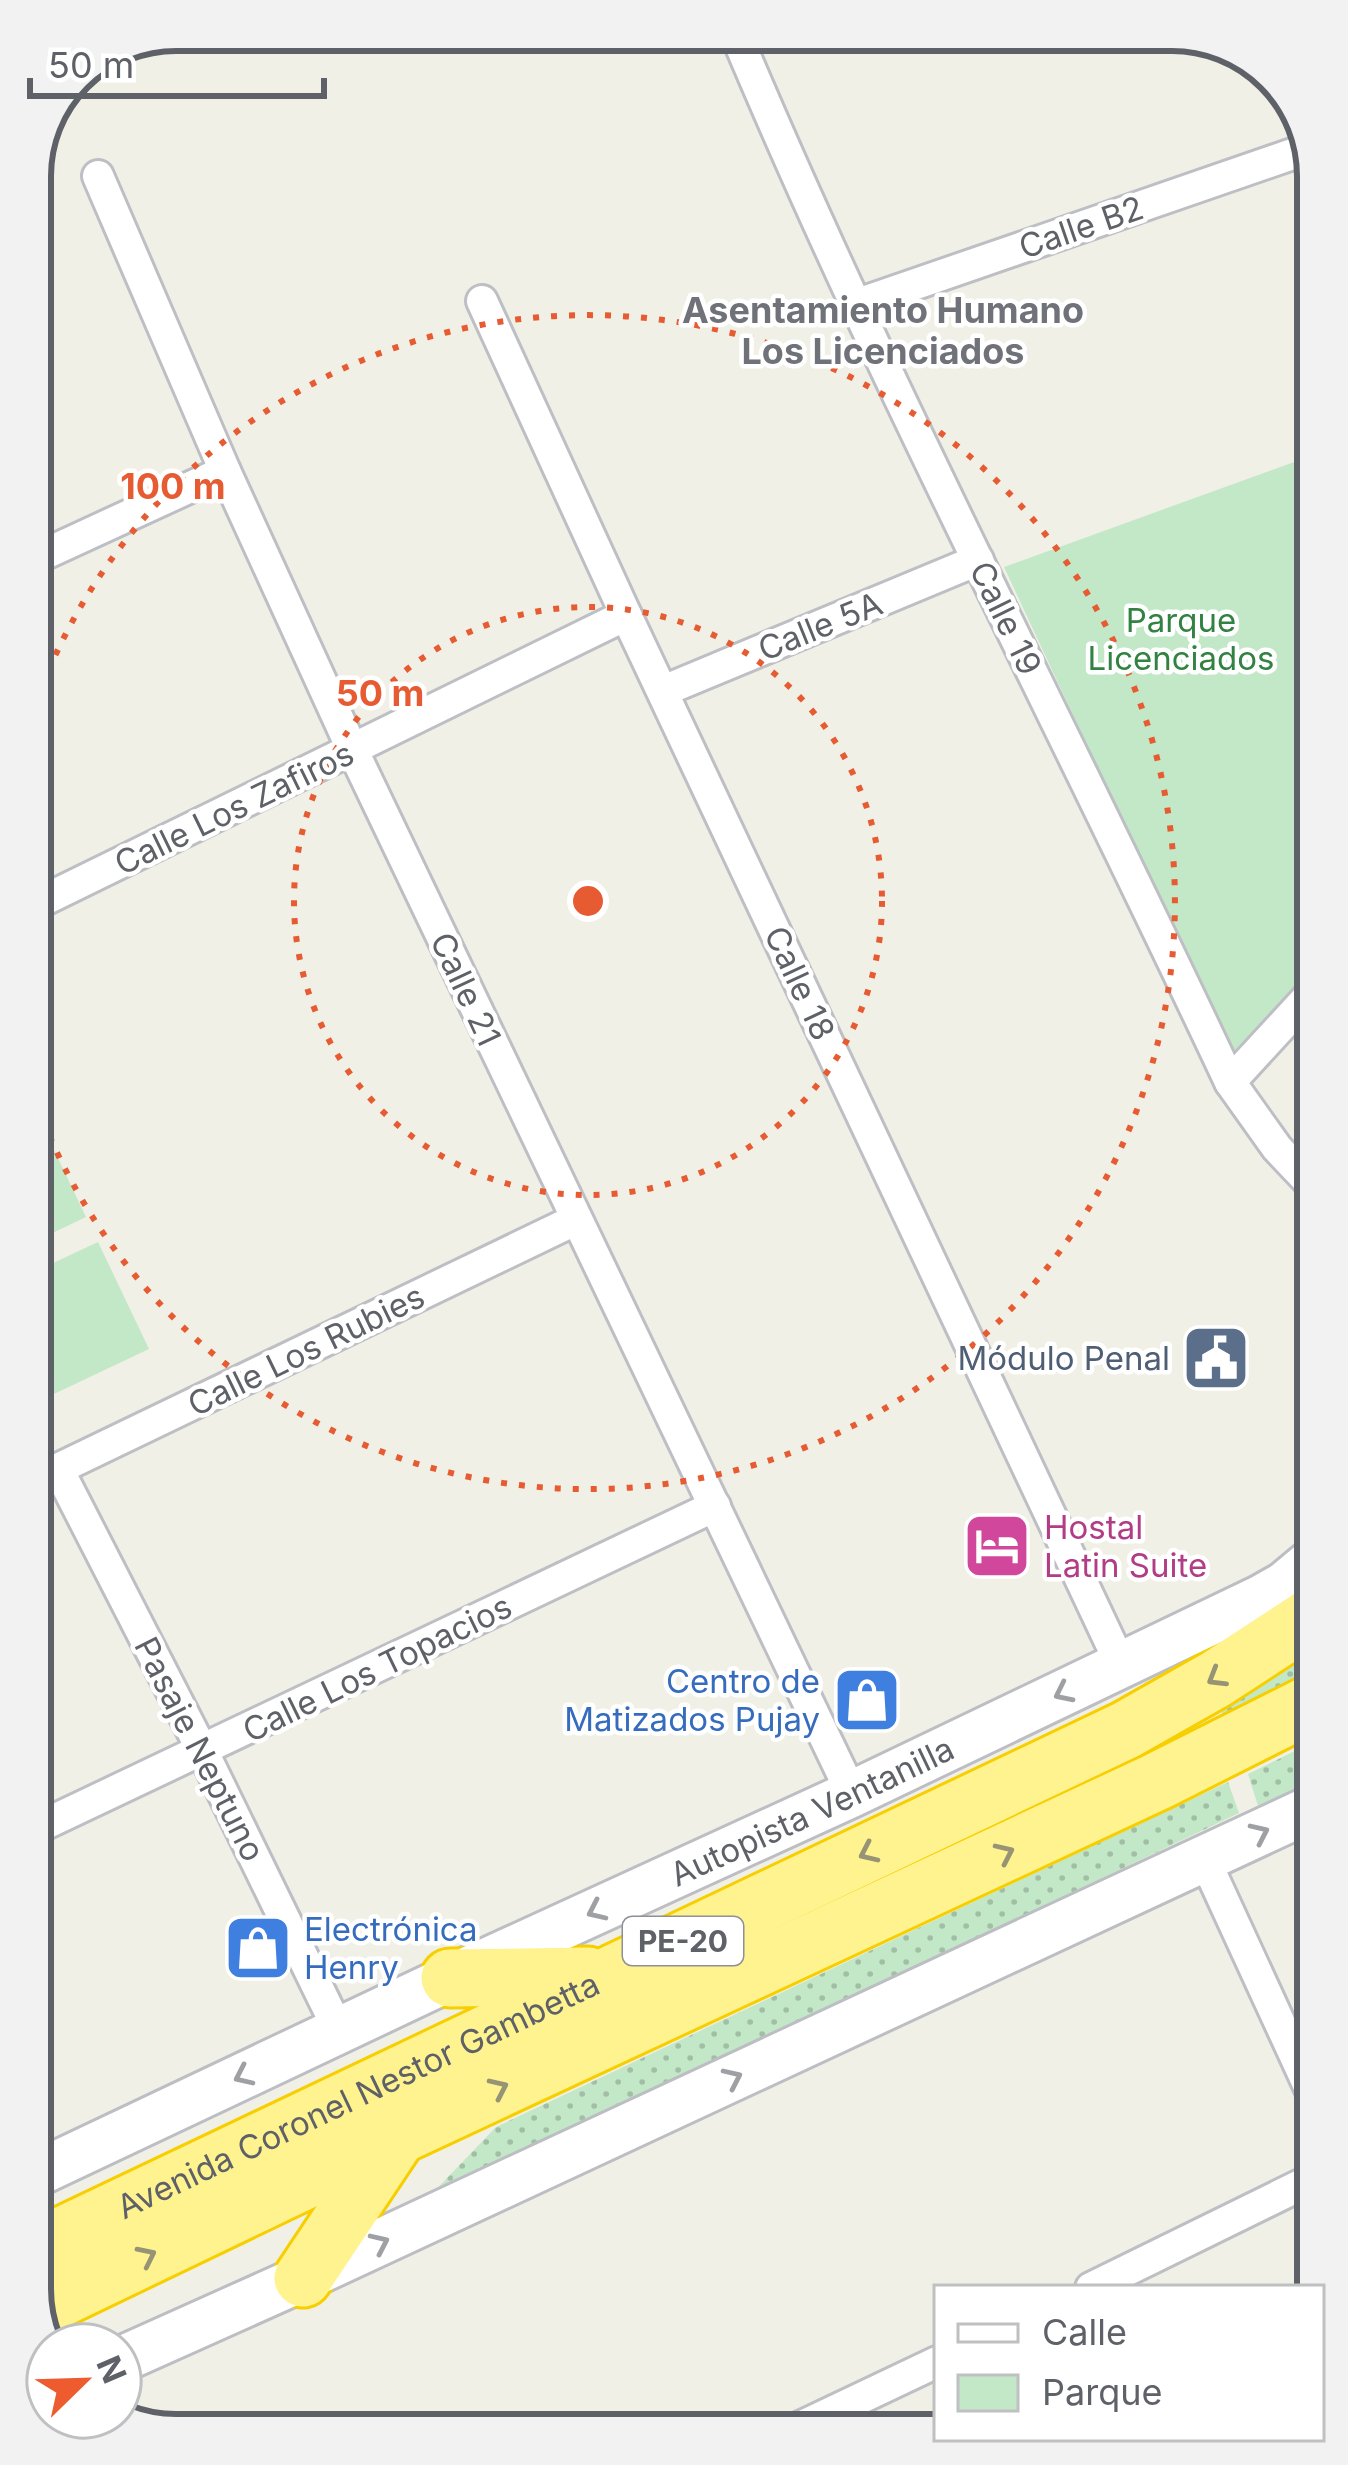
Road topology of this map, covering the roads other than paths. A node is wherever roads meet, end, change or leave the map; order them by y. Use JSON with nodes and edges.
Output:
{"nodes":[{"id":1,"x":742,"y":51,"type":"edge"},
{"id":2,"x":1295,"y":153,"type":"edge"},
{"id":3,"x":98,"y":176,"type":"dead end"},
{"id":4,"x":482,"y":301,"type":"dead end"},
{"id":5,"x":855,"y":305,"type":"junction"},
{"id":6,"x":225,"y":471,"type":"junction"},
{"id":7,"x":51,"y":551,"type":"edge"},
{"id":8,"x":978,"y":560,"type":"junction"},
{"id":9,"x":626,"y":615,"type":"junction"},
{"id":10,"x":663,"y":691,"type":"junction"},
{"id":11,"x":353,"y":751,"type":"junction"},
{"id":12,"x":51,"y":896,"type":"edge"},
{"id":13,"x":1297,"y":1009,"type":"edge"},
{"id":14,"x":1230,"y":1082,"type":"junction"},
{"id":15,"x":1297,"y":1170,"type":"edge"},
{"id":16,"x":575,"y":1220,"type":"junction"},
{"id":17,"x":51,"y":1473,"type":"edge"},
{"id":18,"x":51,"y":1479,"type":"edge"},
{"id":19,"x":715,"y":1506,"type":"junction"},
{"id":20,"x":1297,"y":1574,"type":"edge"},
{"id":21,"x":1297,"y":1626,"type":"edge"},
{"id":22,"x":1121,"y":1665,"type":"junction"},
{"id":23,"x":1297,"y":1711,"type":"edge"},
{"id":24,"x":202,"y":1752,"type":"junction"},
{"id":25,"x":852,"y":1795,"type":"junction"},
{"id":26,"x":1297,"y":1815,"type":"edge"},
{"id":27,"x":51,"y":1821,"type":"edge"},
{"id":28,"x":1204,"y":1858,"type":"junction"},
{"id":29,"x":610,"y":1976,"type":"junction"},
{"id":30,"x":450,"y":1978,"type":"junction"},
{"id":31,"x":339,"y":2031,"type":"junction"},
{"id":32,"x":1297,"y":2060,"type":"edge"},
{"id":33,"x":399,"y":2135,"type":"junction"},
{"id":34,"x":51,"y":2167,"type":"edge"},
{"id":35,"x":1297,"y":2187,"type":"edge"},
{"id":36,"x":51,"y":2241,"type":"edge"},
{"id":37,"x":303,"y":2278,"type":"junction"},
{"id":38,"x":1110,"y":2284,"type":"edge"},
{"id":39,"x":52,"y":2302,"type":"edge"},
{"id":40,"x":144,"y":2349,"type":"edge"},
{"id":41,"x":934,"y":2363,"type":"edge"},
{"id":42,"x":827,"y":2414,"type":"edge"}],
"edges":[{"from":1,"to":5,"type":"street","name":"Calle 19"},
{"from":2,"to":5,"type":"street","name":"Calle B2"},
{"from":3,"to":6,"type":"street","name":"Calle 21"},
{"from":4,"to":9,"type":"street","name":"Calle 18"},
{"from":5,"to":8,"type":"street","name":"Calle 19"},
{"from":6,"to":7,"type":"street"},
{"from":6,"to":11,"type":"street","name":"Calle 21"},
{"from":8,"to":10,"type":"street","name":"Calle 5A"},
{"from":8,"to":14,"type":"street","name":"Calle 19"},
{"from":9,"to":10,"type":"street","name":"Calle 18"},
{"from":9,"to":11,"type":"street","name":"Calle Los Zafiros"},
{"from":10,"to":22,"type":"street","name":"Calle 18"},
{"from":11,"to":12,"type":"street","name":"Calle Los Zafiros"},
{"from":11,"to":16,"type":"street","name":"Calle 21"},
{"from":13,"to":14,"type":"street"},
{"from":14,"to":15,"type":"street","name":"Calle 19"},
{"from":16,"to":17,"type":"street","name":"Calle Los Rubies"},
{"from":16,"to":19,"type":"street","name":"Calle 21"},
{"from":18,"to":24,"type":"street","name":"Pasaje Neptuno"},
{"from":19,"to":24,"type":"street","name":"Calle Los Topacios"},
{"from":19,"to":25,"type":"street","name":"Calle 21"},
{"from":20,"to":22,"type":"street","name":"Autopista Ventanilla"},
{"from":21,"to":29,"type":"highway","name":"Avenida Coronel Nestor Gambetta","number":"PE-20","one_way":true},
{"from":22,"to":25,"type":"street","name":"Autopista Ventanilla","one_way":true},
{"from":33,"to":23,"type":"highway","name":"Avenida Coronel Nestor Gambetta","number":"PE-20","one_way":true},
{"from":24,"to":27,"type":"street","name":"Calle Los Topacios"},
{"from":24,"to":31,"type":"street","name":"Pasaje Neptuno"},
{"from":25,"to":30,"type":"street","name":"Autopista Ventanilla","one_way":true},
{"from":28,"to":26,"type":"street","one_way":true},
{"from":28,"to":32,"type":"street"},
{"from":37,"to":28,"type":"street","one_way":true},
{"from":29,"to":30,"type":"highway"},
{"from":29,"to":36,"type":"highway","name":"Avenida Coronel Nestor Gambetta","number":"PE-20"},
{"from":30,"to":31,"type":"street","name":"Autopista Ventanilla"},
{"from":31,"to":34,"type":"street","name":"Autopista Ventanilla","one_way":true},
{"from":33,"to":37,"type":"highway"},
{"from":39,"to":33,"type":"highway","name":"Avenida Coronel Nestor Gambetta","number":"PE-20","one_way":true},
{"from":35,"to":38,"type":"street"},
{"from":37,"to":40,"type":"street"},
{"from":41,"to":42,"type":"street"}]}
